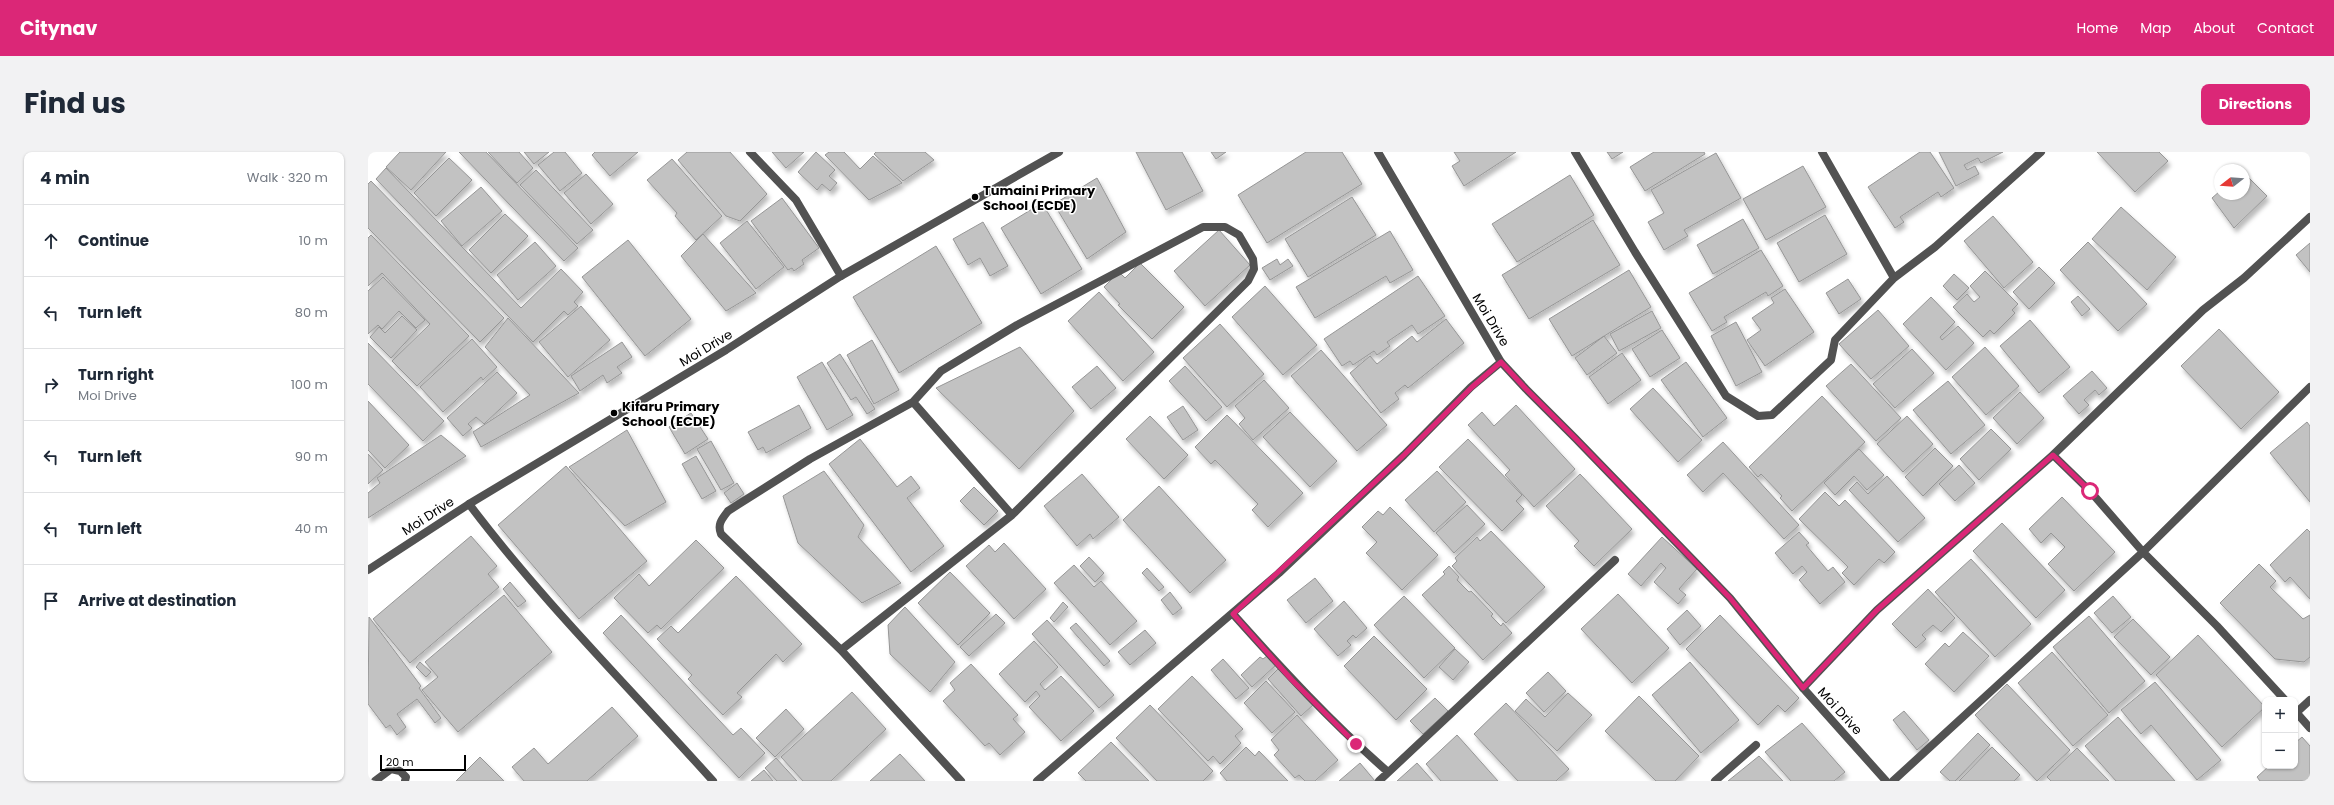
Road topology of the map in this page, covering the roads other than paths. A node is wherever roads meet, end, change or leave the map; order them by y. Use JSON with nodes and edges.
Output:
{"nodes":[{"id":1,"x":750,"y":152,"type":"edge"},
{"id":2,"x":1059,"y":152,"type":"edge"},
{"id":3,"x":1378,"y":152,"type":"edge"},
{"id":4,"x":1574,"y":152,"type":"edge"},
{"id":5,"x":1822,"y":152,"type":"edge"},
{"id":6,"x":2041,"y":152,"type":"edge"},
{"id":7,"x":2310,"y":217,"type":"edge"},
{"id":8,"x":842,"y":276,"type":"junction"},
{"id":9,"x":1894,"y":278,"type":"junction"},
{"id":10,"x":1501,"y":362,"type":"junction"},
{"id":11,"x":2310,"y":387,"type":"edge"},
{"id":12,"x":913,"y":402,"type":"junction"},
{"id":13,"x":2053,"y":455,"type":"junction"},
{"id":14,"x":469,"y":504,"type":"junction"},
{"id":15,"x":1012,"y":515,"type":"junction"},
{"id":16,"x":2143,"y":552,"type":"junction"},
{"id":17,"x":1614,"y":560,"type":"dead end"},
{"id":18,"x":368,"y":570,"type":"edge"},
{"id":19,"x":1233,"y":614,"type":"junction"},
{"id":20,"x":841,"y":650,"type":"junction"},
{"id":21,"x":1803,"y":688,"type":"junction"},
{"id":22,"x":2282,"y":697,"type":"edge"},
{"id":23,"x":2310,"y":700,"type":"edge"},
{"id":24,"x":2298,"y":710,"type":"edge"},
{"id":25,"x":2298,"y":714,"type":"edge"},
{"id":26,"x":2310,"y":728,"type":"edge"},
{"id":27,"x":1756,"y":745,"type":"dead end"},
{"id":28,"x":1388,"y":772,"type":"junction"},
{"id":29,"x":375,"y":781,"type":"edge"},
{"id":30,"x":405,"y":781,"type":"edge"},
{"id":31,"x":713,"y":781,"type":"edge"},
{"id":32,"x":961,"y":781,"type":"edge"},
{"id":33,"x":1037,"y":781,"type":"edge"},
{"id":34,"x":1379,"y":781,"type":"edge"},
{"id":35,"x":1715,"y":781,"type":"edge"},
{"id":36,"x":1886,"y":781,"type":"edge"},
{"id":37,"x":1893,"y":781,"type":"edge"}],
"edges":[{"from":1,"to":8,"type":"street"},
{"from":2,"to":8,"type":"street","name":"Moi Drive"},
{"from":3,"to":10,"type":"street","name":"Moi Drive"},
{"from":4,"to":9,"type":"street"},
{"from":5,"to":9,"type":"street"},
{"from":6,"to":9,"type":"street"},
{"from":7,"to":13,"type":"street"},
{"from":8,"to":14,"type":"street","name":"Moi Drive"},
{"from":10,"to":19,"type":"street"},
{"from":10,"to":21,"type":"street","name":"Moi Drive"},
{"from":11,"to":16,"type":"street"},
{"from":12,"to":15,"type":"street"},
{"from":12,"to":15,"type":"street"},
{"from":12,"to":20,"type":"street"},
{"from":13,"to":16,"type":"street"},
{"from":13,"to":21,"type":"street"},
{"from":14,"to":18,"type":"street","name":"Moi Drive"},
{"from":14,"to":31,"type":"street"},
{"from":15,"to":20,"type":"street"},
{"from":16,"to":22,"type":"street"},
{"from":16,"to":37,"type":"street"},
{"from":17,"to":28,"type":"street"},
{"from":19,"to":28,"type":"street"},
{"from":19,"to":33,"type":"street"},
{"from":20,"to":32,"type":"street"},
{"from":21,"to":36,"type":"street","name":"Moi Drive"},
{"from":23,"to":24,"type":"street"},
{"from":25,"to":26,"type":"street"},
{"from":27,"to":35,"type":"street"},
{"from":28,"to":34,"type":"street"},
{"from":29,"to":30,"type":"street"}]}
